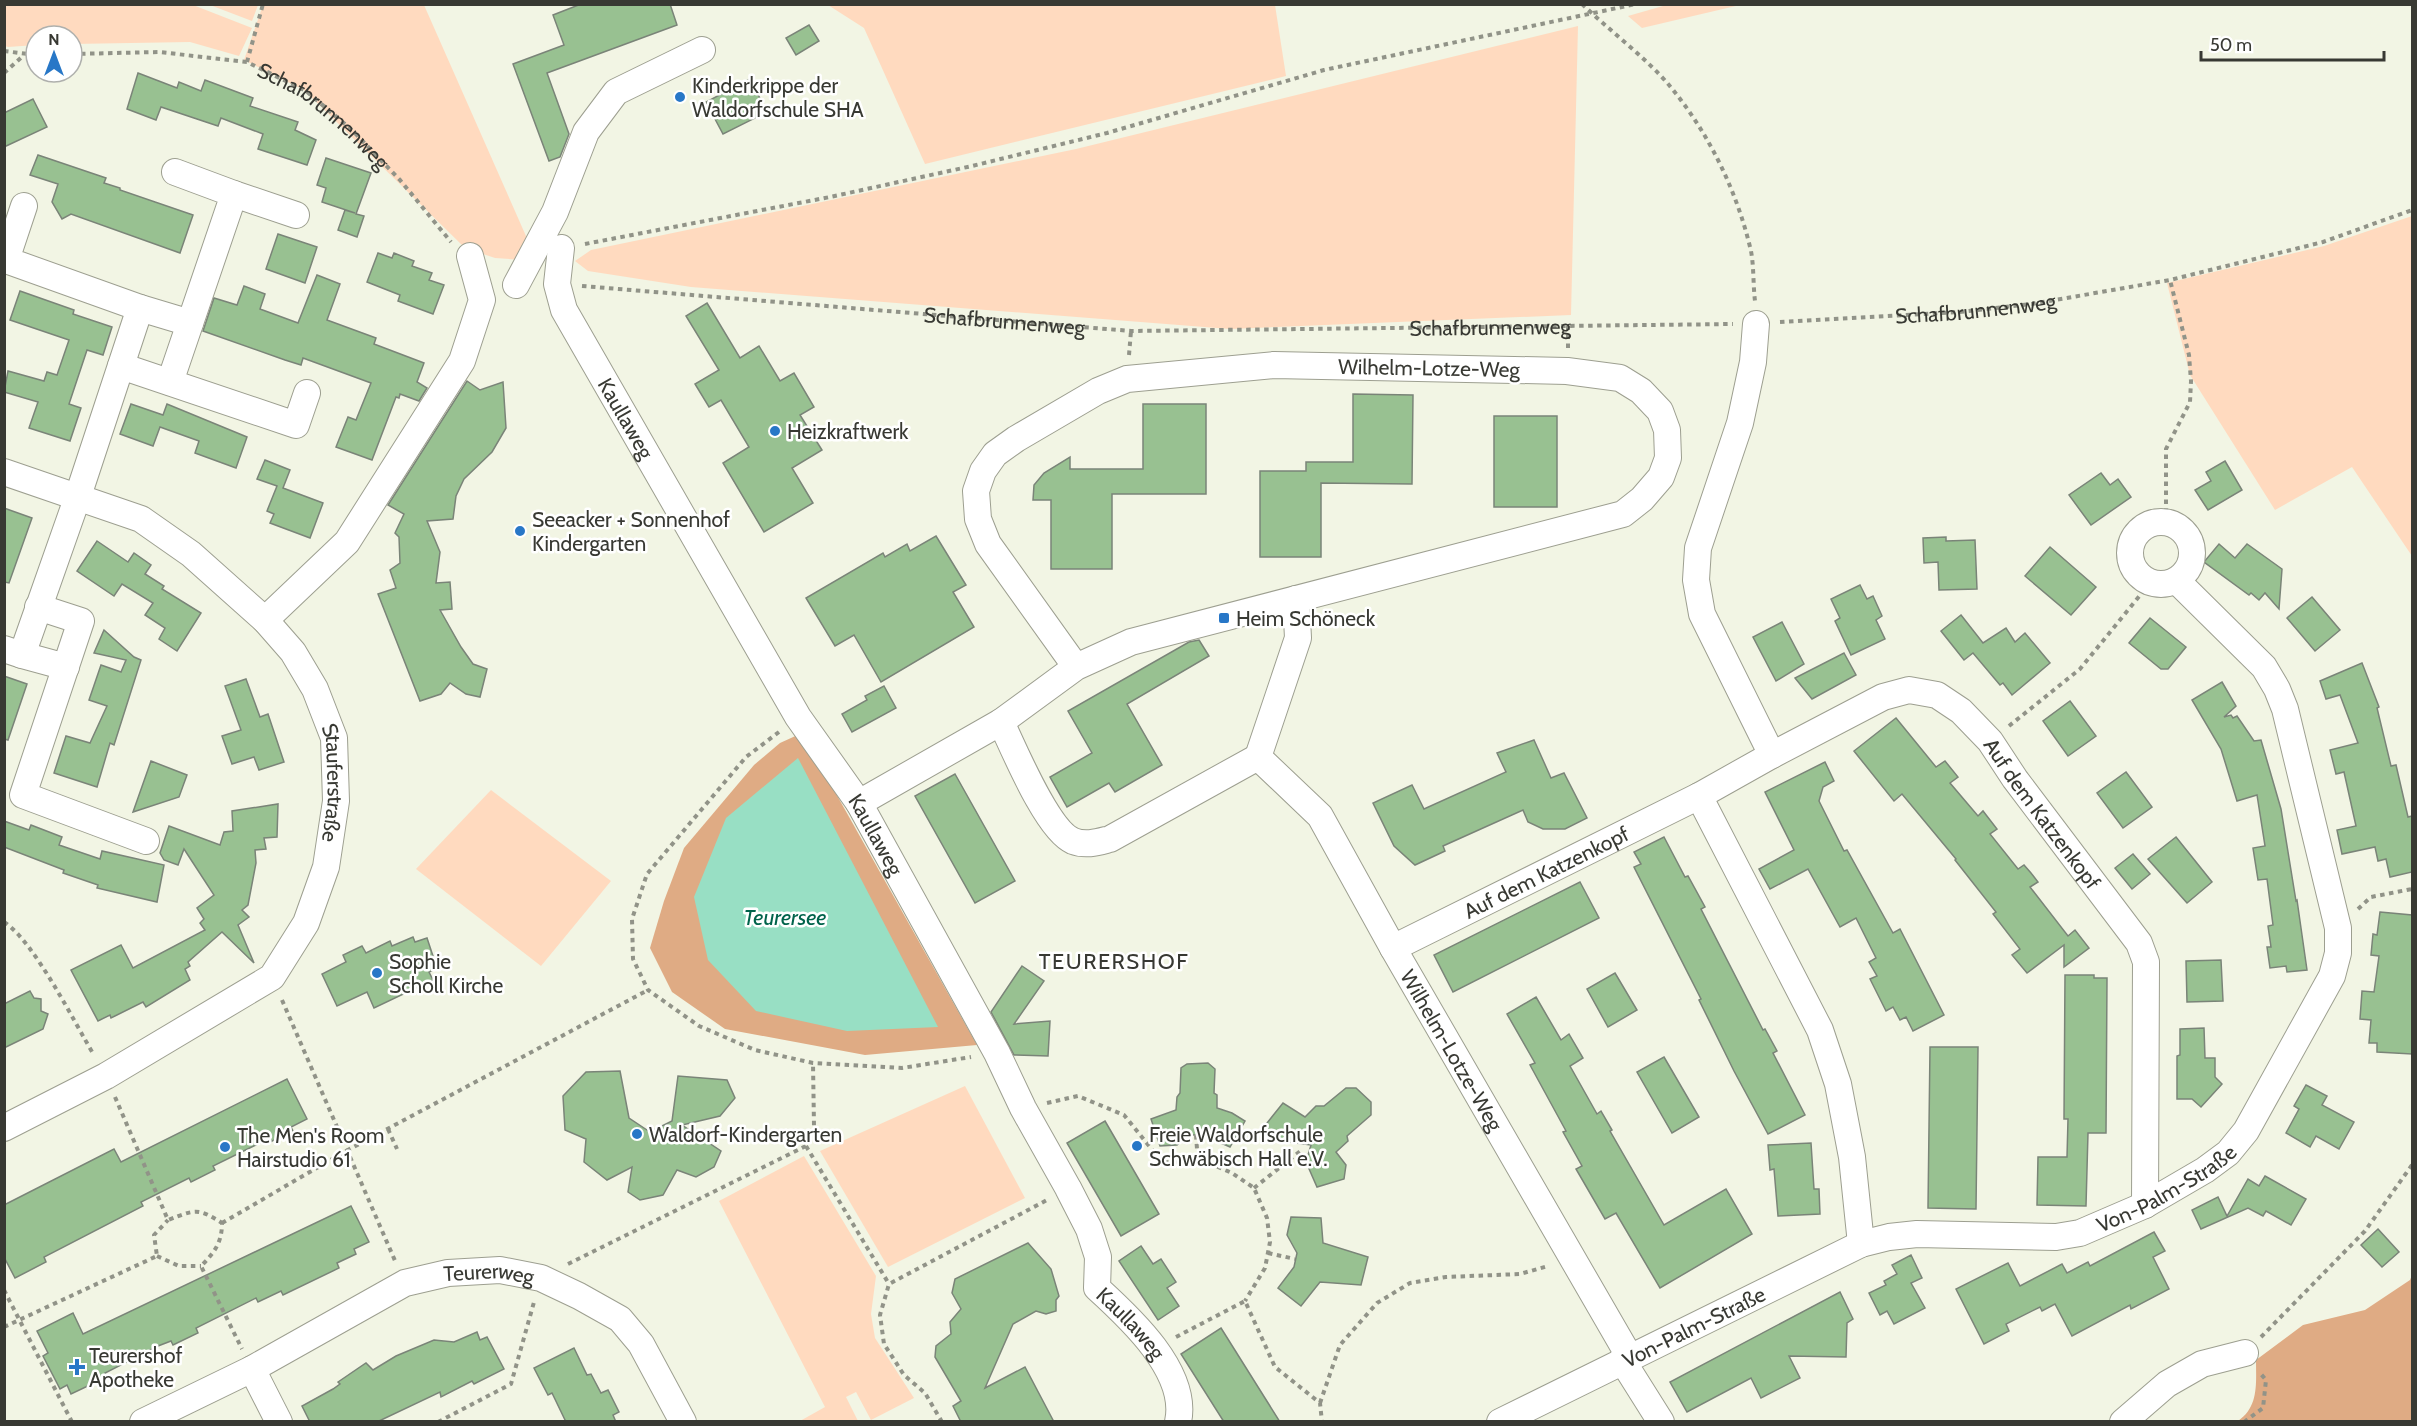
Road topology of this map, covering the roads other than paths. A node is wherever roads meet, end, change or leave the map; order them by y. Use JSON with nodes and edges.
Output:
{"nodes":[{"id":1,"x":702,"y":50,"type":"dead end"},
{"id":2,"x":175,"y":172,"type":"dead end"},
{"id":3,"x":234,"y":194,"type":"junction"},
{"id":4,"x":24,"y":206,"type":"dead end"},
{"id":5,"x":296,"y":215,"type":"dead end"},
{"id":6,"x":561,"y":248,"type":"road end"},
{"id":7,"x":470,"y":256,"type":"road end"},
{"id":8,"x":5,"y":262,"type":"edge"},
{"id":9,"x":557,"y":284,"type":"junction"},
{"id":10,"x":516,"y":285,"type":"junction"},
{"id":11,"x":482,"y":300,"type":"junction"},
{"id":12,"x":140,"y":308,"type":"junction"},
{"id":13,"x":190,"y":322,"type":"junction"},
{"id":14,"x":1756,"y":324,"type":"road end"},
{"id":15,"x":121,"y":366,"type":"junction"},
{"id":16,"x":170,"y":382,"type":"junction"},
{"id":17,"x":308,"y":393,"type":"dead end"},
{"id":18,"x":4,"y":472,"type":"edge"},
{"id":19,"x":78,"y":496,"type":"junction"},
{"id":20,"x":2177,"y":581,"type":"junction"},
{"id":21,"x":1296,"y":599,"type":"junction"},
{"id":22,"x":38,"y":607,"type":"junction"},
{"id":23,"x":265,"y":620,"type":"junction"},
{"id":24,"x":13,"y":652,"type":"edge"},
{"id":25,"x":66,"y":667,"type":"junction"},
{"id":26,"x":1076,"y":667,"type":"junction"},
{"id":27,"x":1001,"y":722,"type":"junction"},
{"id":28,"x":1772,"y":755,"type":"junction"},
{"id":29,"x":1258,"y":757,"type":"junction"},
{"id":30,"x":14,"y":792,"type":"edge"},
{"id":31,"x":1700,"y":796,"type":"junction"},
{"id":32,"x":859,"y":803,"type":"junction"},
{"id":33,"x":146,"y":842,"type":"dead end"},
{"id":34,"x":1393,"y":948,"type":"junction"},
{"id":35,"x":4,"y":1128,"type":"edge"},
{"id":36,"x":2145,"y":1205,"type":"junction"},
{"id":37,"x":1861,"y":1244,"type":"junction"},
{"id":38,"x":2246,"y":1353,"type":"road end"},
{"id":39,"x":1625,"y":1358,"type":"junction"},
{"id":40,"x":252,"y":1369,"type":"junction"},
{"id":41,"x":143,"y":1422,"type":"edge"},
{"id":42,"x":279,"y":1422,"type":"edge"},
{"id":43,"x":683,"y":1422,"type":"edge"},
{"id":44,"x":1178,"y":1422,"type":"edge"},
{"id":45,"x":1500,"y":1422,"type":"edge"},
{"id":46,"x":1660,"y":1422,"type":"edge"},
{"id":47,"x":2123,"y":1422,"type":"edge"}],
"edges":[{"from":1,"to":10,"type":"street"},
{"from":2,"to":3,"type":"street"},
{"from":3,"to":5,"type":"street"},
{"from":3,"to":13,"type":"street"},
{"from":4,"to":8,"type":"street"},
{"from":6,"to":9,"type":"street","name":"Kaullaweg"},
{"from":7,"to":11,"type":"street"},
{"from":8,"to":12,"type":"street"},
{"from":9,"to":10,"type":"street"},
{"from":9,"to":32,"type":"street","name":"Kaullaweg"},
{"from":10,"to":11,"type":"street"},
{"from":11,"to":23,"type":"street"},
{"from":12,"to":13,"type":"street"},
{"from":12,"to":15,"type":"street"},
{"from":13,"to":16,"type":"street"},
{"from":14,"to":28,"type":"street"},
{"from":15,"to":16,"type":"street"},
{"from":15,"to":19,"type":"street"},
{"from":16,"to":17,"type":"street"},
{"from":18,"to":19,"type":"street","name":"Stauferstraße"},
{"from":19,"to":22,"type":"street"},
{"from":19,"to":23,"type":"street","name":"Stauferstraße"},
{"from":20,"to":20,"type":"street"},
{"from":20,"to":36,"type":"street","name":"Von-Palm-Straße"},
{"from":21,"to":26,"type":"street","name":"Wilhelm-Lotze-Weg"},
{"from":21,"to":26,"type":"street","name":"Wilhelm-Lotze-Weg"},
{"from":21,"to":29,"type":"street"},
{"from":22,"to":24,"type":"street"},
{"from":22,"to":25,"type":"street"},
{"from":23,"to":35,"type":"street","name":"Stauferstraße"},
{"from":24,"to":25,"type":"street"},
{"from":25,"to":30,"type":"street"},
{"from":26,"to":27,"type":"street","name":"Wilhelm-Lotze-Weg"},
{"from":27,"to":29,"type":"street"},
{"from":27,"to":32,"type":"street","name":"Wilhelm-Lotze-Weg"},
{"from":28,"to":31,"type":"street","name":"Auf dem Katzenkopf"},
{"from":28,"to":36,"type":"street","name":"Auf dem Katzenkopf"},
{"from":29,"to":34,"type":"street","name":"Wilhelm-Lotze-Weg"},
{"from":30,"to":33,"type":"street"},
{"from":31,"to":34,"type":"street","name":"Auf dem Katzenkopf"},
{"from":31,"to":37,"type":"street"},
{"from":32,"to":44,"type":"street","name":"Kaullaweg"},
{"from":34,"to":39,"type":"street","name":"Wilhelm-Lotze-Weg"},
{"from":36,"to":37,"type":"street","name":"Von-Palm-Straße"},
{"from":37,"to":39,"type":"street","name":"Von-Palm-Straße"},
{"from":38,"to":47,"type":"street"},
{"from":39,"to":45,"type":"street","name":"Von-Palm-Straße"},
{"from":39,"to":46,"type":"street","name":"Wilhelm-Lotze-Weg"},
{"from":40,"to":41,"type":"street","name":"Teurerweg"},
{"from":40,"to":42,"type":"street"},
{"from":40,"to":43,"type":"street","name":"Teurerweg"}]}
